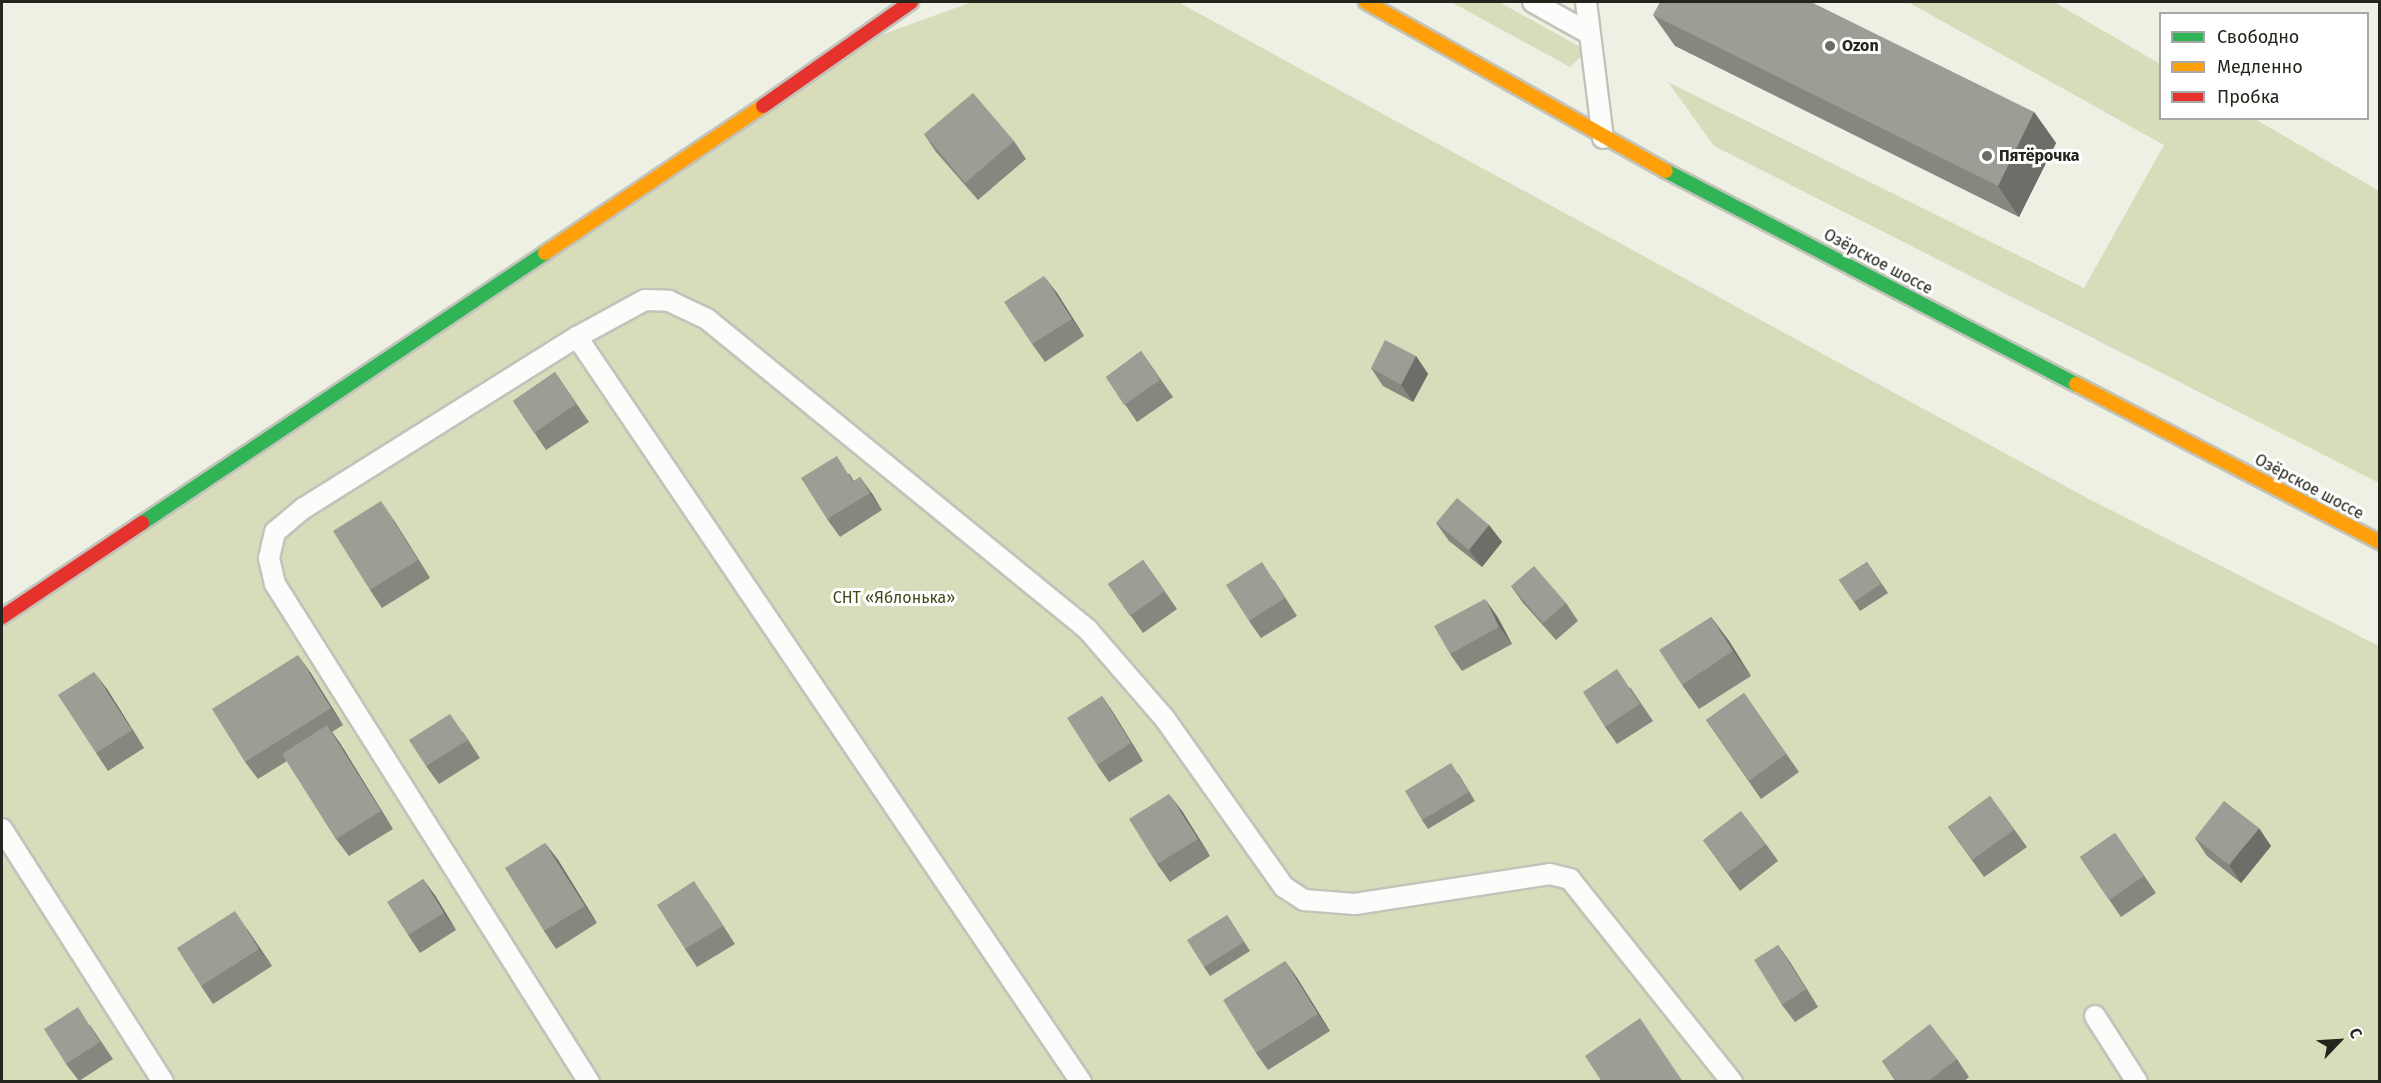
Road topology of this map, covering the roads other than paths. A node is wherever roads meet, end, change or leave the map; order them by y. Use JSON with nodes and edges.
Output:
{"nodes":[{"id":1,"x":911,"y":2,"type":"edge"},
{"id":2,"x":1366,"y":2,"type":"edge"},
{"id":3,"x":1533,"y":2,"type":"edge"},
{"id":4,"x":1586,"y":2,"type":"edge"},
{"id":5,"x":1590,"y":34,"type":"junction"},
{"id":6,"x":1603,"y":138,"type":"junction"},
{"id":7,"x":577,"y":337,"type":"junction"},
{"id":8,"x":2379,"y":542,"type":"edge"},
{"id":9,"x":2,"y":617,"type":"edge"},
{"id":10,"x":2,"y":829,"type":"edge"},
{"id":11,"x":2095,"y":1016,"type":"dead end"},
{"id":12,"x":163,"y":1082,"type":"edge"},
{"id":13,"x":589,"y":1082,"type":"edge"},
{"id":14,"x":1081,"y":1082,"type":"edge"},
{"id":15,"x":1732,"y":1082,"type":"edge"},
{"id":16,"x":2137,"y":1082,"type":"edge"}],
"edges":[{"from":1,"to":9,"type":"main road"},
{"from":2,"to":6,"type":"main road","name":"Озёрское шоссе"},
{"from":3,"to":5,"type":"lane"},
{"from":4,"to":5,"type":"lane"},
{"from":5,"to":6,"type":"lane"},
{"from":6,"to":8,"type":"main road","name":"Озёрское шоссе"},
{"from":7,"to":13,"type":"lane"},
{"from":7,"to":14,"type":"lane"},
{"from":7,"to":15,"type":"lane"},
{"from":10,"to":12,"type":"lane"},
{"from":11,"to":16,"type":"lane"}]}
